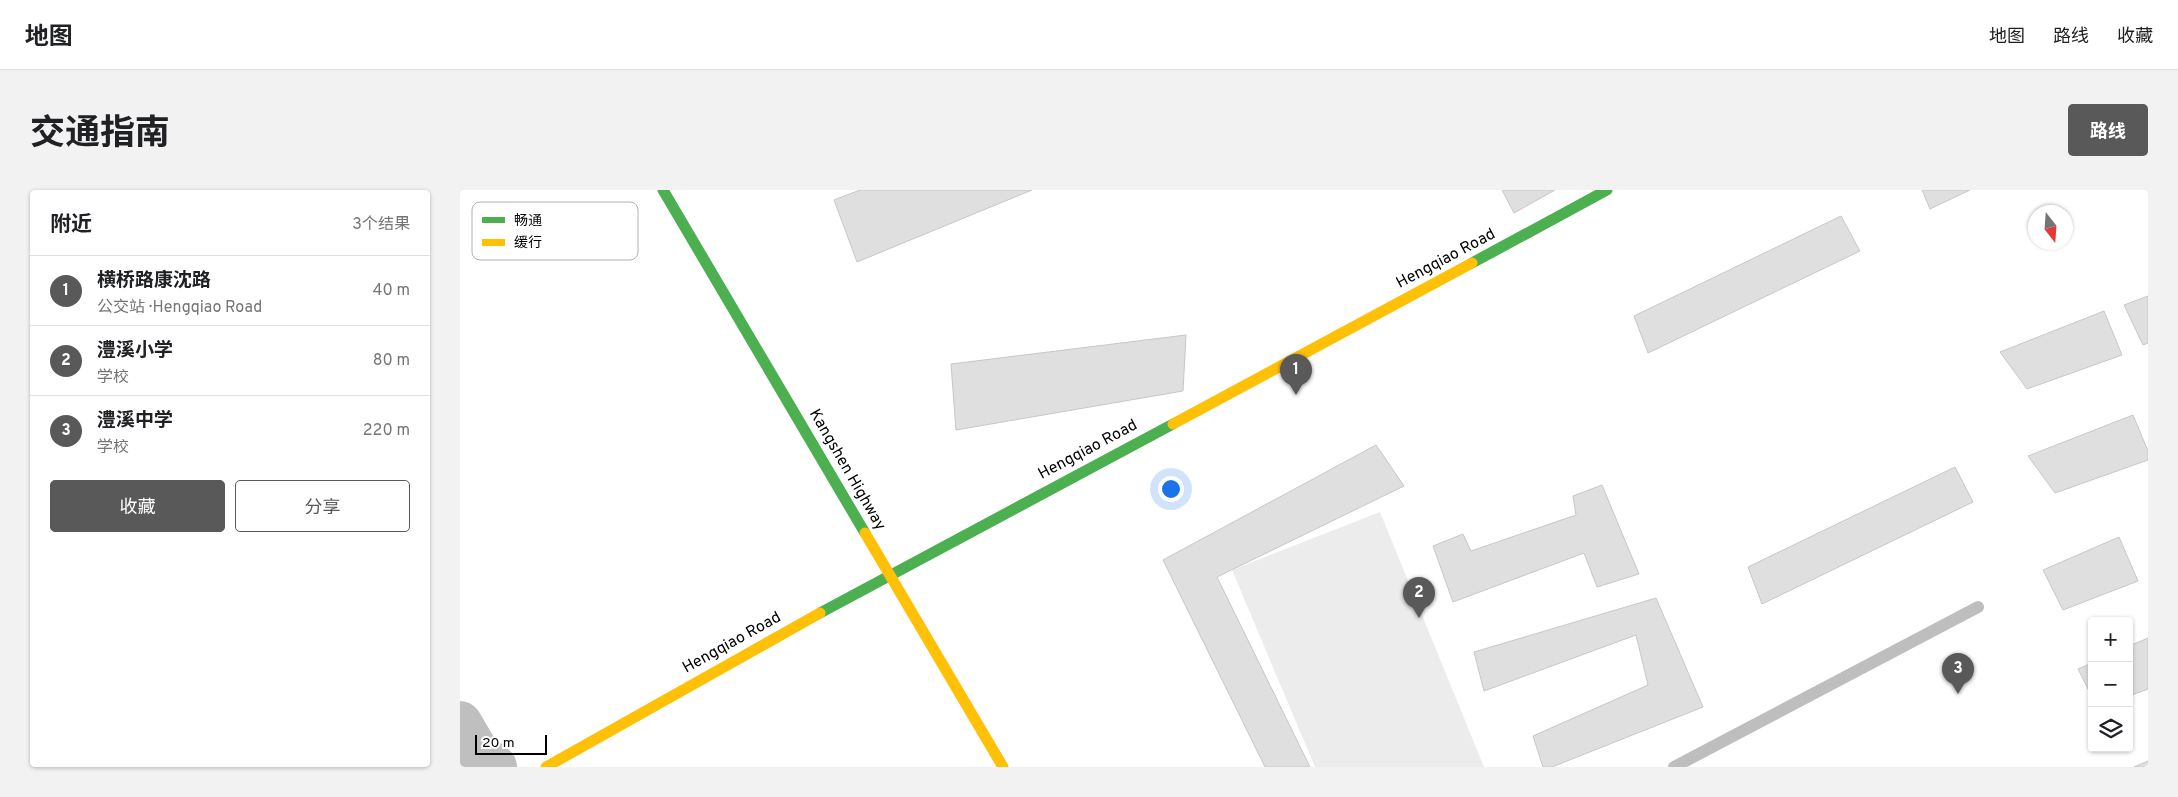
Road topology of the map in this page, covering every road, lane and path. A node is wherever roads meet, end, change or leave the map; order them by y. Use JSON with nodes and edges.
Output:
{"nodes":[{"id":1,"x":663,"y":190,"type":"edge"},
{"id":2,"x":1607,"y":190,"type":"edge"},
{"id":3,"x":889,"y":574,"type":"junction"},
{"id":4,"x":1978,"y":607,"type":"dead end"},
{"id":5,"x":546,"y":767,"type":"edge"},
{"id":6,"x":1003,"y":767,"type":"edge"},
{"id":7,"x":1674,"y":767,"type":"edge"}],
"edges":[{"from":1,"to":3,"type":"street","name":"Kangshen Highway"},
{"from":2,"to":3,"type":"street","name":"Hengqiao Road"},
{"from":3,"to":5,"type":"street","name":"Hengqiao Road"},
{"from":3,"to":6,"type":"street","name":"Kangshen Highway"},
{"from":4,"to":7,"type":"lane"}]}
